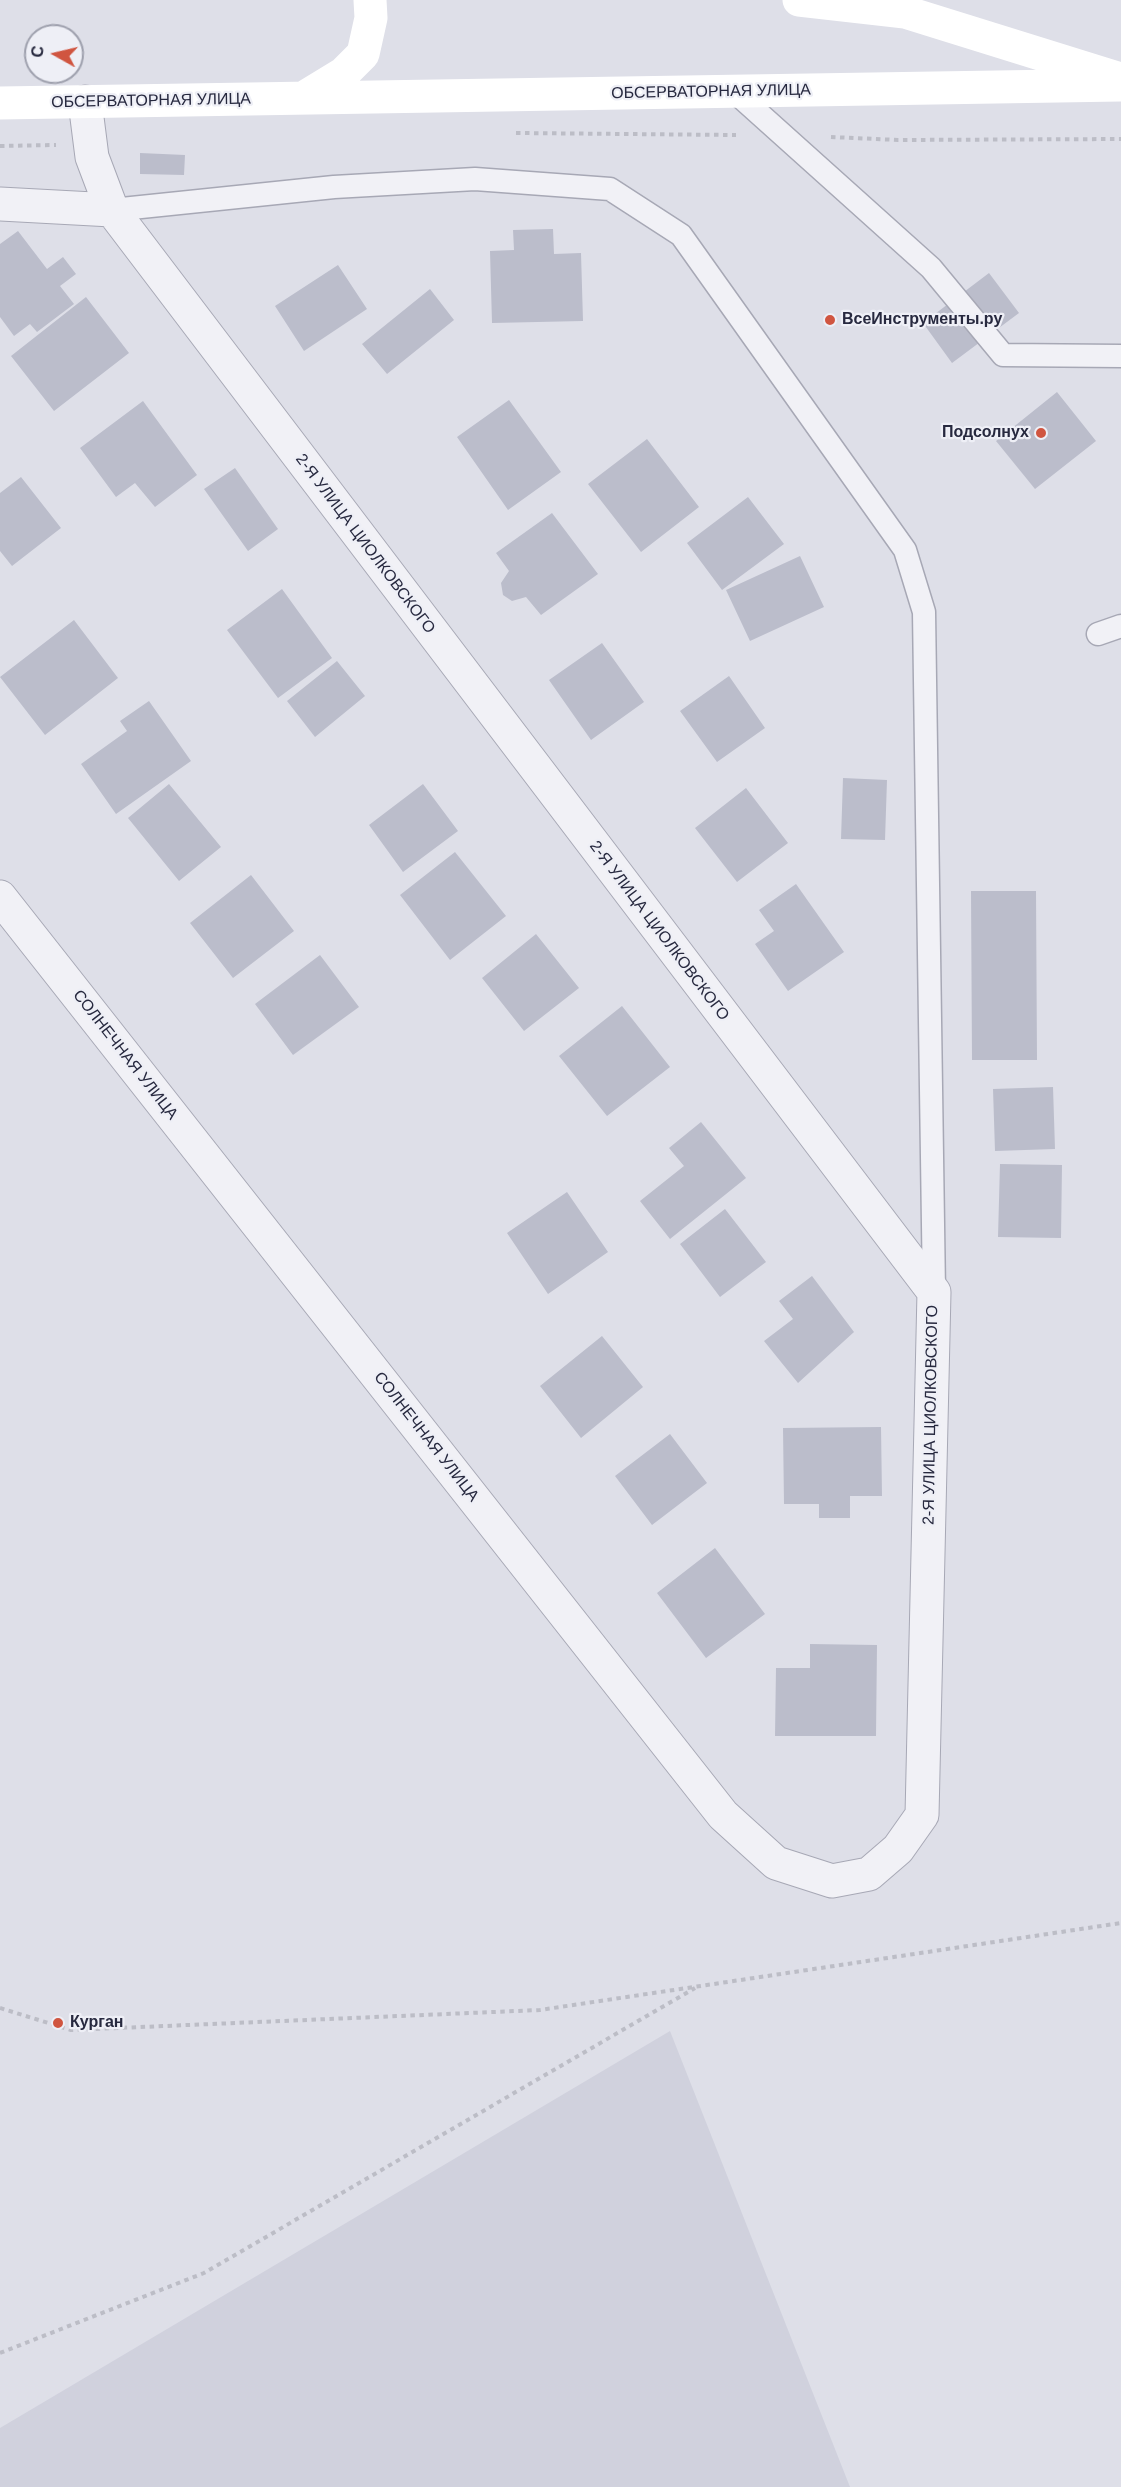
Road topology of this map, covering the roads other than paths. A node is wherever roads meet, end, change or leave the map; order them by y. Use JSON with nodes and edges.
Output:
{"nodes":[{"id":1,"x":370,"y":0,"type":"edge"},
{"id":2,"x":799,"y":0,"type":"edge"},
{"id":3,"x":905,"y":6,"type":"edge"},
{"id":4,"x":1121,"y":80,"type":"edge"},
{"id":5,"x":1121,"y":86,"type":"edge"},
{"id":6,"x":735,"y":92,"type":"junction"},
{"id":7,"x":302,"y":99,"type":"junction"},
{"id":8,"x":85,"y":102,"type":"junction"},
{"id":9,"x":0,"y":104,"type":"edge"},
{"id":10,"x":0,"y":204,"type":"edge"},
{"id":11,"x":112,"y":210,"type":"junction"},
{"id":12,"x":1121,"y":356,"type":"edge"},
{"id":13,"x":1121,"y":626,"type":"edge"},
{"id":14,"x":1098,"y":634,"type":"dead end"},
{"id":15,"x":0,"y":897,"type":"edge"},
{"id":16,"x":933,"y":1292,"type":"junction"},
{"id":17,"x":898,"y":1849,"type":"joint"}],
"edges":[{"from":1,"to":7,"type":"main road"},
{"from":2,"to":3,"type":"main road"},
{"from":3,"to":4,"type":"main road"},
{"from":5,"to":6,"type":"main road","name":"ОБСЕРВАТОРНАЯ УЛИЦА"},
{"from":6,"to":7,"type":"main road","name":"ОБСЕРВАТОРНАЯ УЛИЦА"},
{"from":6,"to":12,"type":"lane"},
{"from":7,"to":8,"type":"main road","name":"ОБСЕРВАТОРНАЯ УЛИЦА"},
{"from":8,"to":9,"type":"main road","name":"ОБСЕРВАТОРНАЯ УЛИЦА"},
{"from":8,"to":11,"type":"street","name":"2-Я УЛИЦА ЦИОЛКОВСКОГО"},
{"from":10,"to":11,"type":"street"},
{"from":11,"to":16,"type":"street","name":"2-Я УЛИЦА ЦИОЛКОВСКОГО"},
{"from":11,"to":16,"type":"lane"},
{"from":13,"to":14,"type":"lane"},
{"from":15,"to":17,"type":"street","name":"СОЛНЕЧНАЯ УЛИЦА"},
{"from":16,"to":17,"type":"street","name":"2-Я УЛИЦА ЦИОЛКОВСКОГО"}]}
